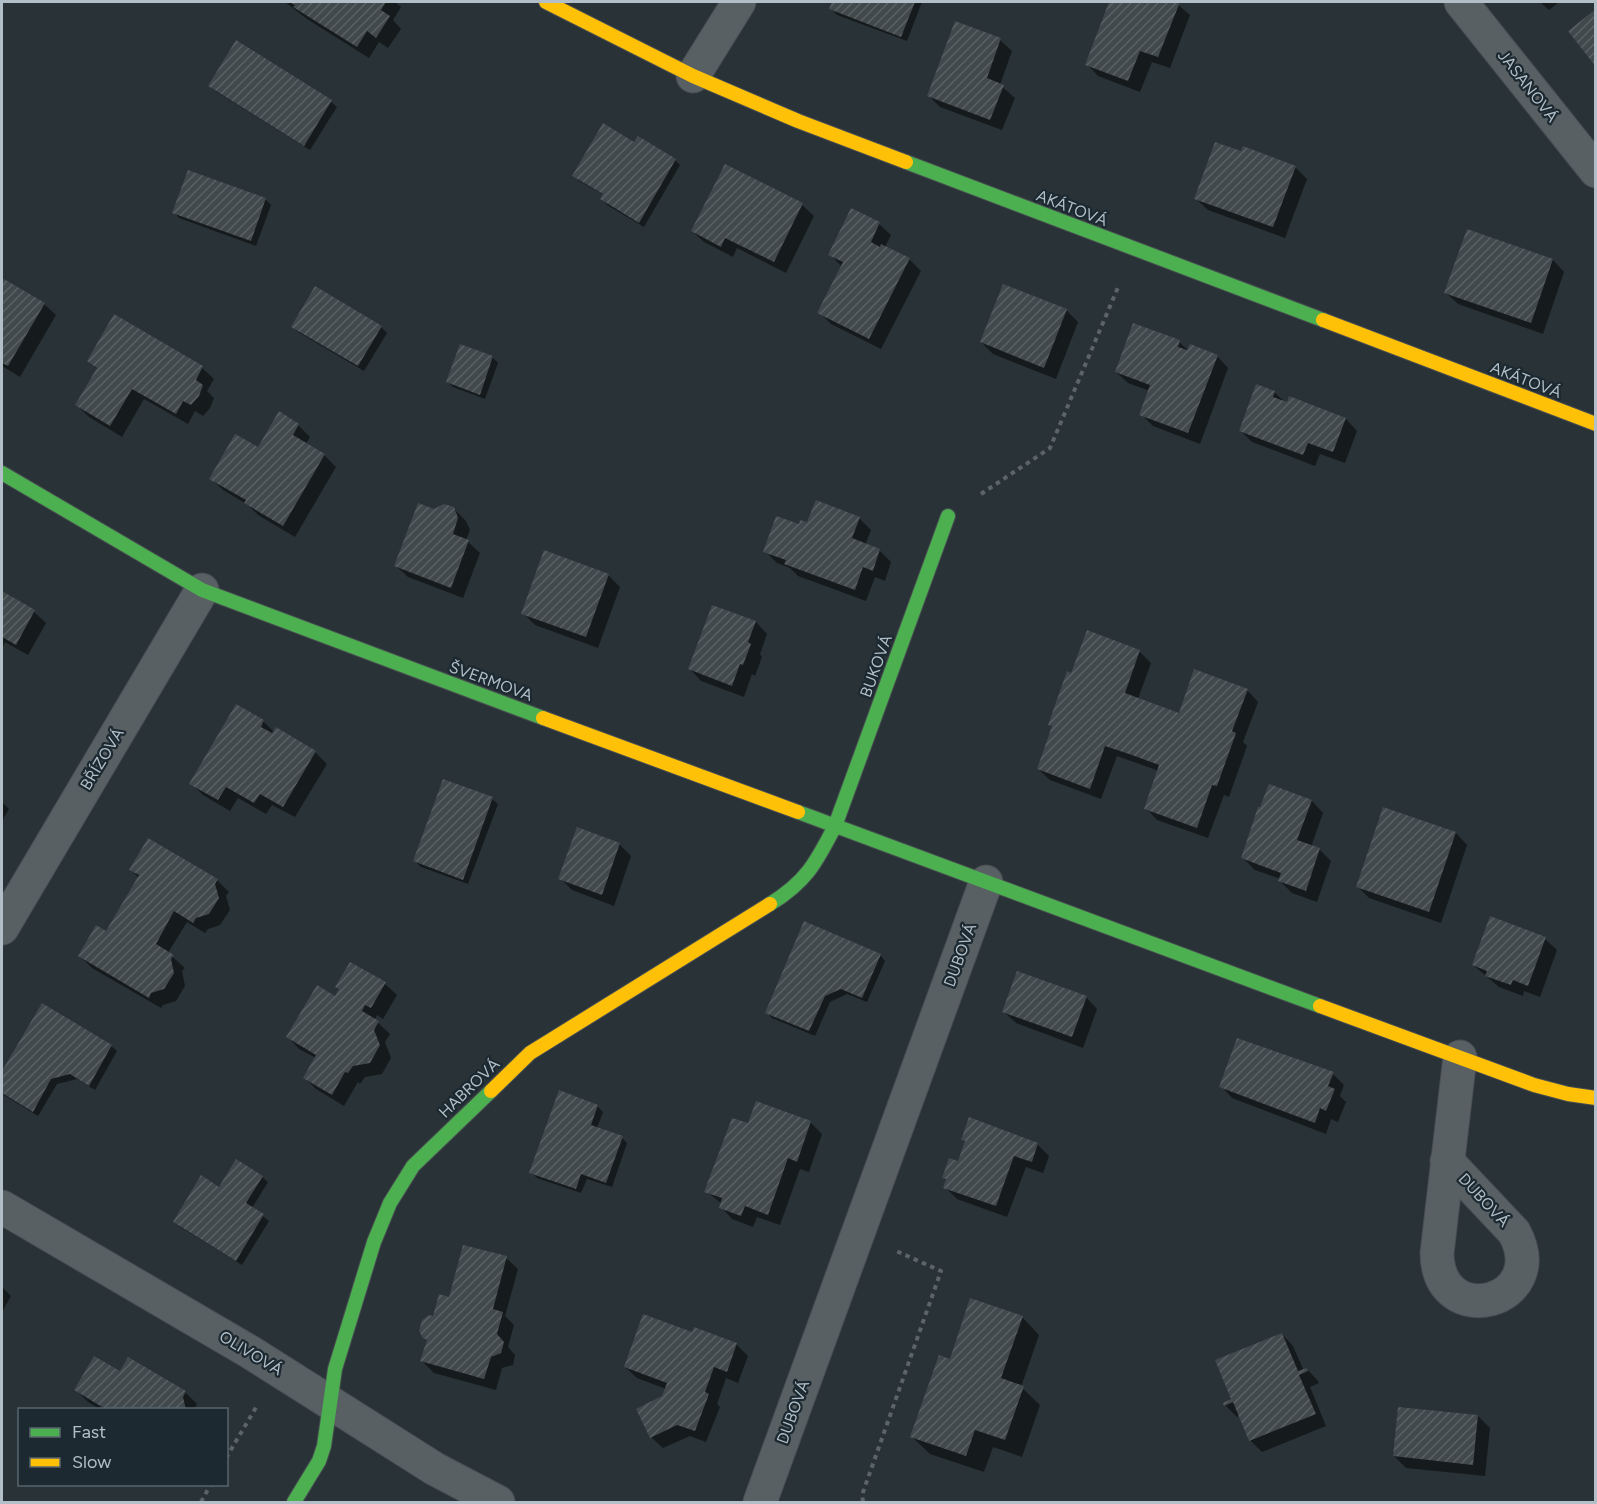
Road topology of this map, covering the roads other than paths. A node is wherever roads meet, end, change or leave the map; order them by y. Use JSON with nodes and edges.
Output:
{"nodes":[{"id":1,"x":546,"y":2,"type":"edge"},
{"id":2,"x":739,"y":2,"type":"edge"},
{"id":3,"x":1461,"y":2,"type":"edge"},
{"id":4,"x":693,"y":76,"type":"junction"},
{"id":5,"x":1596,"y":171,"type":"edge"},
{"id":6,"x":1594,"y":420,"type":"edge"},
{"id":7,"x":2,"y":473,"type":"edge"},
{"id":8,"x":948,"y":516,"type":"road end"},
{"id":9,"x":202,"y":590,"type":"junction"},
{"id":10,"x":835,"y":826,"type":"junction"},
{"id":11,"x":986,"y":882,"type":"junction"},
{"id":12,"x":2,"y":928,"type":"edge"},
{"id":13,"x":1460,"y":1057,"type":"junction"},
{"id":14,"x":1596,"y":1098,"type":"edge"},
{"id":15,"x":1447,"y":1161,"type":"dead end"},
{"id":16,"x":2,"y":1207,"type":"edge"},
{"id":17,"x":330,"y":1402,"type":"junction"},
{"id":18,"x":294,"y":1503,"type":"edge"},
{"id":19,"x":498,"y":1503,"type":"edge"},
{"id":20,"x":760,"y":1503,"type":"edge"}],
"edges":[{"from":1,"to":4,"type":"street","name":"AKÁTOVÁ"},
{"from":2,"to":4,"type":"street"},
{"from":3,"to":5,"type":"street","name":"JASANOVÁ"},
{"from":4,"to":6,"type":"street","name":"AKÁTOVÁ"},
{"from":7,"to":9,"type":"street","name":"ŠVERMOVA"},
{"from":8,"to":10,"type":"street","name":"BUKOVÁ"},
{"from":9,"to":10,"type":"street","name":"ŠVERMOVA"},
{"from":9,"to":12,"type":"street","name":"BŘÍZOVÁ"},
{"from":10,"to":11,"type":"street","name":"ŠVERMOVA"},
{"from":10,"to":17,"type":"street","name":"HABROVÁ"},
{"from":11,"to":13,"type":"street"},
{"from":11,"to":20,"type":"street","name":"DUBOVÁ"},
{"from":13,"to":14,"type":"street"},
{"from":13,"to":15,"type":"street","name":"DUBOVÁ"},
{"from":16,"to":17,"type":"street","name":"OLIVOVÁ"},
{"from":17,"to":18,"type":"street","name":"HABROVÁ"},
{"from":17,"to":19,"type":"street","name":"OLIVOVÁ"}]}
